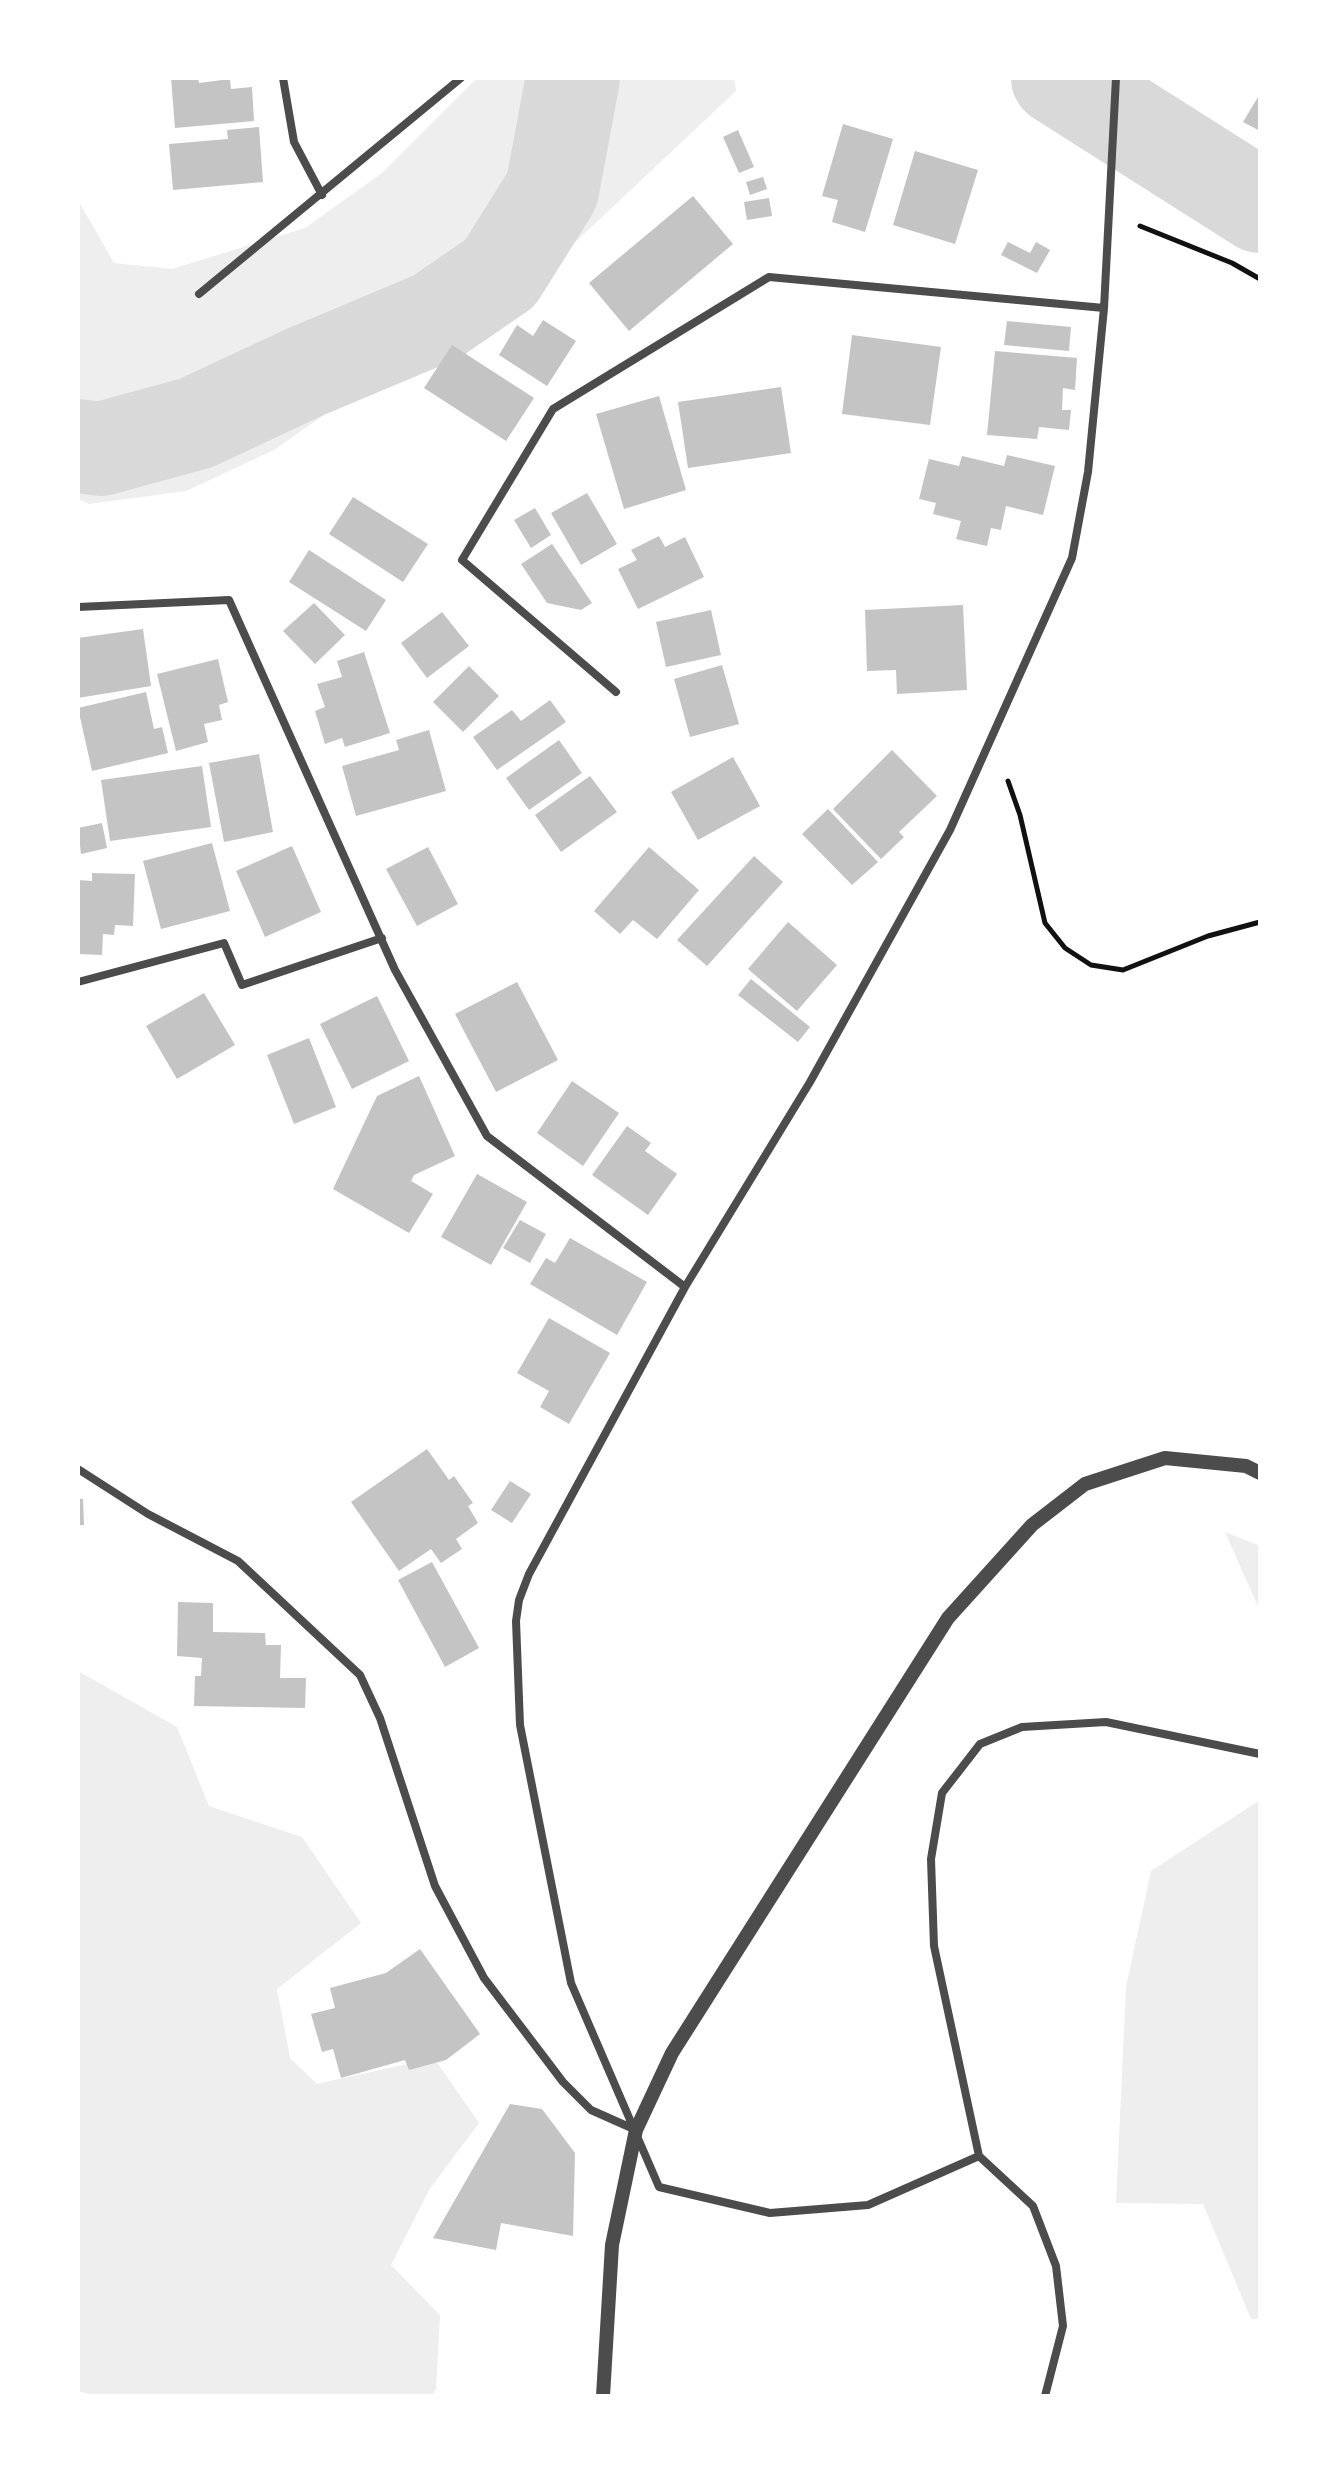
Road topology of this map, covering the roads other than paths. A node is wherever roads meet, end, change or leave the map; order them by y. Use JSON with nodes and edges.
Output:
{"nodes":[{"id":1,"x":283,"y":78,"type":"edge"},
{"id":2,"x":461,"y":78,"type":"edge"},
{"id":3,"x":1116,"y":78,"type":"edge"},
{"id":4,"x":322,"y":195,"type":"junction"},
{"id":5,"x":199,"y":294,"type":"dead end"},
{"id":6,"x":1104,"y":308,"type":"junction"},
{"id":7,"x":78,"y":607,"type":"edge"},
{"id":8,"x":616,"y":692,"type":"dead end"},
{"id":9,"x":382,"y":938,"type":"junction"},
{"id":10,"x":78,"y":982,"type":"edge"},
{"id":11,"x":685,"y":1287,"type":"junction"},
{"id":12,"x":78,"y":1469,"type":"edge"},
{"id":13,"x":1260,"y":1473,"type":"edge"},
{"id":14,"x":1260,"y":1754,"type":"edge"},
{"id":15,"x":636,"y":2130,"type":"junction"},
{"id":16,"x":979,"y":2156,"type":"junction"},
{"id":17,"x":603,"y":2396,"type":"edge"},
{"id":18,"x":1045,"y":2396,"type":"edge"}],
"edges":[{"from":1,"to":4,"type":"street"},
{"from":2,"to":4,"type":"street"},
{"from":3,"to":6,"type":"street"},
{"from":4,"to":5,"type":"street"},
{"from":6,"to":8,"type":"street"},
{"from":6,"to":11,"type":"street"},
{"from":7,"to":9,"type":"street"},
{"from":9,"to":10,"type":"street"},
{"from":9,"to":11,"type":"street"},
{"from":11,"to":15,"type":"street"},
{"from":12,"to":15,"type":"street"},
{"from":13,"to":15,"type":"street"},
{"from":14,"to":16,"type":"street"},
{"from":15,"to":16,"type":"street"},
{"from":15,"to":17,"type":"street"},
{"from":16,"to":18,"type":"street"}]}
